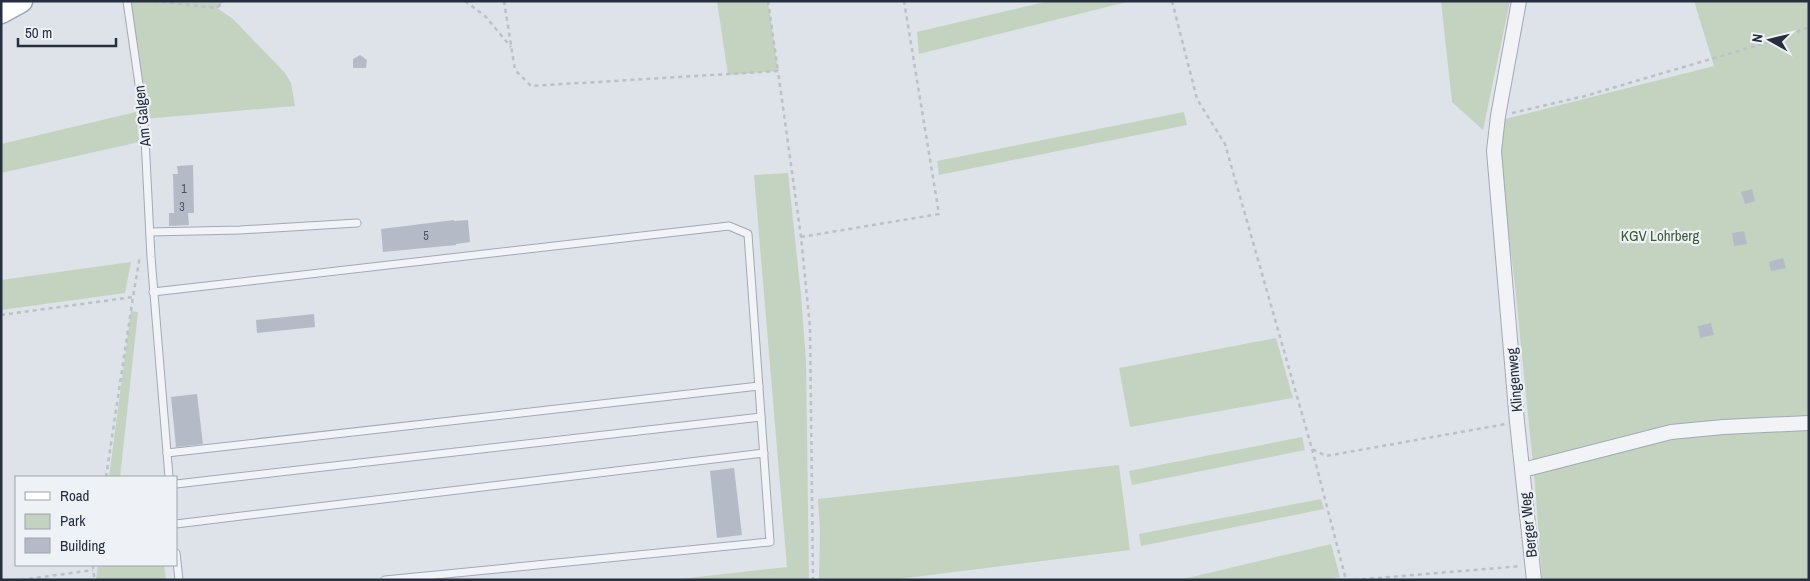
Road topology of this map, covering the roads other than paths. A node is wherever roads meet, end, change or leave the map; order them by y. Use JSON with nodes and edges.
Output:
{"nodes":[{"id":1,"x":21,"y":1,"type":"edge"},
{"id":2,"x":127,"y":1,"type":"edge"},
{"id":3,"x":1518,"y":1,"type":"edge"},
{"id":4,"x":1,"y":12,"type":"edge"},
{"id":5,"x":357,"y":223,"type":"dead end"},
{"id":6,"x":150,"y":232,"type":"junction"},
{"id":7,"x":154,"y":292,"type":"junction"},
{"id":8,"x":759,"y":386,"type":"junction"},
{"id":9,"x":761,"y":417,"type":"junction"},
{"id":10,"x":1809,"y":423,"type":"edge"},
{"id":11,"x":167,"y":453,"type":"junction"},
{"id":12,"x":764,"y":453,"type":"junction"},
{"id":13,"x":1523,"y":470,"type":"junction"},
{"id":14,"x":169,"y":476,"type":"edge"},
{"id":15,"x":178,"y":484,"type":"edge"},
{"id":16,"x":178,"y":524,"type":"edge"},
{"id":17,"x":177,"y":566,"type":"edge"},
{"id":18,"x":179,"y":580,"type":"edge"},
{"id":19,"x":384,"y":580,"type":"edge"},
{"id":20,"x":1534,"y":580,"type":"edge"}],
"edges":[{"from":1,"to":4,"type":"main road"},
{"from":2,"to":6,"type":"lane","name":"Am Galgen"},
{"from":3,"to":13,"type":"street","name":"Klingenweg"},
{"from":5,"to":6,"type":"lane"},
{"from":6,"to":7,"type":"lane","name":"Am Galgen"},
{"from":7,"to":8,"type":"lane"},
{"from":7,"to":11,"type":"lane","name":"Am Galgen"},
{"from":8,"to":9,"type":"lane"},
{"from":8,"to":11,"type":"lane"},
{"from":9,"to":12,"type":"lane"},
{"from":9,"to":15,"type":"lane"},
{"from":10,"to":13,"type":"street"},
{"from":11,"to":14,"type":"lane","name":"Am Galgen"},
{"from":12,"to":16,"type":"lane"},
{"from":12,"to":19,"type":"lane"},
{"from":13,"to":20,"type":"street","name":"Berger Weg"},
{"from":17,"to":18,"type":"lane"}]}
